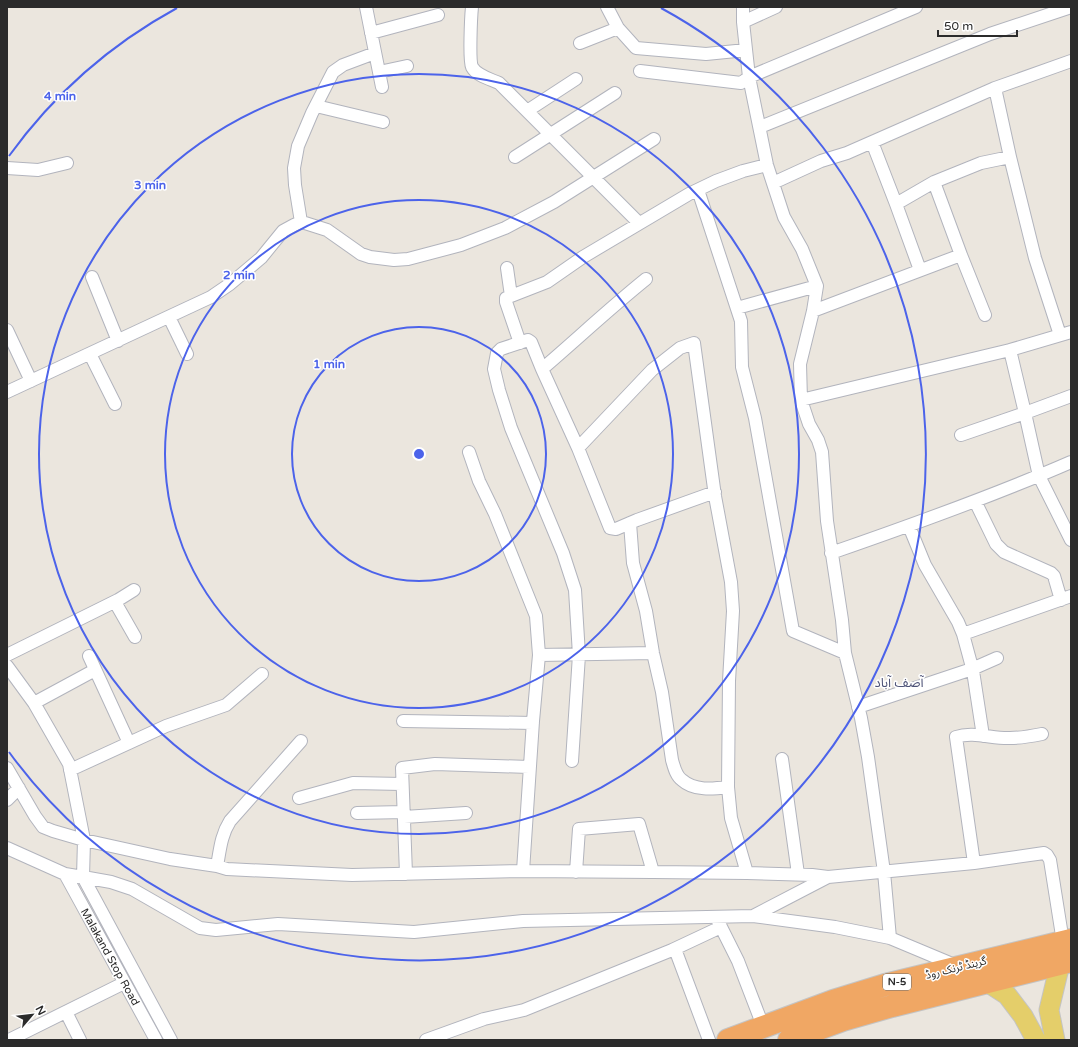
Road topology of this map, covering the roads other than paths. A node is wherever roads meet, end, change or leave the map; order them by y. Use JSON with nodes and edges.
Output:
{"nodes":[{"id":1,"x":366,"y":7,"type":"edge"},
{"id":2,"x":472,"y":7,"type":"edge"},
{"id":3,"x":607,"y":7,"type":"edge"},
{"id":4,"x":743,"y":7,"type":"edge"},
{"id":5,"x":776,"y":7,"type":"edge"},
{"id":6,"x":916,"y":7,"type":"edge"},
{"id":7,"x":1071,"y":7,"type":"edge"},
{"id":8,"x":438,"y":15,"type":"dead end"},
{"id":9,"x":743,"y":22,"type":"junction"},
{"id":10,"x":618,"y":28,"type":"junction"},
{"id":11,"x":371,"y":33,"type":"junction"},
{"id":12,"x":580,"y":43,"type":"dead end"},
{"id":13,"x":746,"y":50,"type":"junction"},
{"id":14,"x":375,"y":53,"type":"junction"},
{"id":15,"x":1071,"y":61,"type":"edge"},
{"id":16,"x":407,"y":66,"type":"dead end"},
{"id":17,"x":640,"y":71,"type":"dead end"},
{"id":18,"x":379,"y":72,"type":"junction"},
{"id":19,"x":749,"y":77,"type":"junction"},
{"id":20,"x":576,"y":79,"type":"dead end"},
{"id":21,"x":382,"y":87,"type":"dead end"},
{"id":22,"x":995,"y":88,"type":"junction"},
{"id":23,"x":615,"y":93,"type":"dead end"},
{"id":24,"x":316,"y":106,"type":"junction"},
{"id":25,"x":527,"y":111,"type":"junction"},
{"id":26,"x":383,"y":122,"type":"dead end"},
{"id":27,"x":760,"y":127,"type":"junction"},
{"id":28,"x":551,"y":135,"type":"junction"},
{"id":29,"x":654,"y":139,"type":"dead end"},
{"id":30,"x":872,"y":142,"type":"junction"},
{"id":31,"x":515,"y":157,"type":"dead end"},
{"id":32,"x":1010,"y":157,"type":"junction"},
{"id":33,"x":67,"y":163,"type":"dead end"},
{"id":34,"x":767,"y":165,"type":"junction"},
{"id":35,"x":7,"y":168,"type":"edge"},
{"id":36,"x":593,"y":177,"type":"junction"},
{"id":37,"x":934,"y":182,"type":"junction"},
{"id":38,"x":773,"y":183,"type":"junction"},
{"id":39,"x":698,"y":190,"type":"junction"},
{"id":40,"x":896,"y":204,"type":"junction"},
{"id":41,"x":301,"y":222,"type":"junction"},
{"id":42,"x":639,"y":223,"type":"junction"},
{"id":43,"x":961,"y":255,"type":"junction"},
{"id":44,"x":507,"y":268,"type":"dead end"},
{"id":45,"x":920,"y":270,"type":"junction"},
{"id":46,"x":92,"y":277,"type":"dead end"},
{"id":47,"x":646,"y":279,"type":"dead end"},
{"id":48,"x":817,"y":286,"type":"junction"},
{"id":49,"x":511,"y":296,"type":"junction"},
{"id":50,"x":736,"y":308,"type":"junction"},
{"id":51,"x":812,"y":311,"type":"junction"},
{"id":52,"x":985,"y":315,"type":"dead end"},
{"id":53,"x":169,"y":318,"type":"junction"},
{"id":54,"x":7,"y":330,"type":"edge"},
{"id":55,"x":1066,"y":333,"type":"edge"},
{"id":56,"x":118,"y":341,"type":"junction"},
{"id":57,"x":520,"y":343,"type":"junction"},
{"id":58,"x":1010,"y":350,"type":"junction"},
{"id":59,"x":90,"y":354,"type":"junction"},
{"id":60,"x":187,"y":354,"type":"dead end"},
{"id":61,"x":542,"y":369,"type":"junction"},
{"id":62,"x":31,"y":381,"type":"junction"},
{"id":63,"x":7,"y":392,"type":"edge"},
{"id":64,"x":1071,"y":396,"type":"edge"},
{"id":65,"x":801,"y":400,"type":"junction"},
{"id":66,"x":115,"y":404,"type":"dead end"},
{"id":67,"x":1025,"y":413,"type":"junction"},
{"id":68,"x":960,"y":435,"type":"dead end"},
{"id":69,"x":578,"y":448,"type":"junction"},
{"id":70,"x":469,"y":452,"type":"dead end"},
{"id":71,"x":1071,"y":462,"type":"edge"},
{"id":72,"x":1039,"y":476,"type":"junction"},
{"id":73,"x":715,"y":492,"type":"junction"},
{"id":74,"x":975,"y":501,"type":"junction"},
{"id":75,"x":630,"y":523,"type":"junction"},
{"id":76,"x":909,"y":526,"type":"junction"},
{"id":77,"x":1071,"y":540,"type":"edge"},
{"id":78,"x":831,"y":552,"type":"junction"},
{"id":79,"x":134,"y":590,"type":"dead end"},
{"id":80,"x":1066,"y":598,"type":"edge"},
{"id":81,"x":115,"y":602,"type":"junction"},
{"id":82,"x":963,"y":634,"type":"junction"},
{"id":83,"x":135,"y":637,"type":"dead end"},
{"id":84,"x":653,"y":653,"type":"junction"},
{"id":85,"x":845,"y":653,"type":"junction"},
{"id":86,"x":7,"y":655,"type":"edge"},
{"id":87,"x":539,"y":655,"type":"junction"},
{"id":88,"x":579,"y":655,"type":"junction"},
{"id":89,"x":89,"y":656,"type":"dead end"},
{"id":90,"x":997,"y":658,"type":"dead end"},
{"id":91,"x":7,"y":666,"type":"edge"},
{"id":92,"x":972,"y":668,"type":"junction"},
{"id":93,"x":95,"y":670,"type":"junction"},
{"id":94,"x":262,"y":674,"type":"dead end"},
{"id":95,"x":34,"y":703,"type":"junction"},
{"id":96,"x":858,"y":707,"type":"junction"},
{"id":97,"x":403,"y":721,"type":"dead end"},
{"id":98,"x":533,"y":723,"type":"junction"},
{"id":99,"x":1042,"y":734,"type":"dead end"},
{"id":100,"x":983,"y":736,"type":"junction"},
{"id":101,"x":301,"y":741,"type":"dead end"},
{"id":102,"x":130,"y":743,"type":"junction"},
{"id":103,"x":782,"y":759,"type":"dead end"},
{"id":104,"x":572,"y":761,"type":"dead end"},
{"id":105,"x":529,"y":767,"type":"junction"},
{"id":106,"x":7,"y":768,"type":"edge"},
{"id":107,"x":70,"y":770,"type":"junction"},
{"id":108,"x":402,"y":784,"type":"junction"},
{"id":109,"x":728,"y":787,"type":"junction"},
{"id":110,"x":19,"y":788,"type":"junction"},
{"id":111,"x":299,"y":798,"type":"dead end"},
{"id":112,"x":7,"y":800,"type":"edge"},
{"id":113,"x":357,"y":813,"type":"dead end"},
{"id":114,"x":466,"y":813,"type":"dead end"},
{"id":115,"x":404,"y":815,"type":"junction"},
{"id":116,"x":84,"y":840,"type":"junction"},
{"id":117,"x":7,"y":848,"type":"edge"},
{"id":118,"x":974,"y":863,"type":"junction"},
{"id":119,"x":217,"y":866,"type":"junction"},
{"id":120,"x":523,"y":871,"type":"junction"},
{"id":121,"x":576,"y":872,"type":"junction"},
{"id":122,"x":653,"y":872,"type":"junction"},
{"id":123,"x":884,"y":872,"type":"junction"},
{"id":124,"x":747,"y":873,"type":"junction"},
{"id":125,"x":65,"y":874,"type":"junction"},
{"id":126,"x":406,"y":874,"type":"junction"},
{"id":127,"x":798,"y":874,"type":"junction"},
{"id":128,"x":83,"y":877,"type":"junction"},
{"id":129,"x":828,"y":877,"type":"junction"},
{"id":130,"x":715,"y":916,"type":"junction"},
{"id":131,"x":753,"y":916,"type":"junction"},
{"id":132,"x":721,"y":928,"type":"junction"},
{"id":133,"x":890,"y":938,"type":"junction"},
{"id":134,"x":675,"y":949,"type":"junction"},
{"id":135,"x":1066,"y":952,"type":"edge"},
{"id":136,"x":959,"y":967,"type":"junction"},
{"id":137,"x":987,"y":982,"type":"junction"},
{"id":138,"x":124,"y":983,"type":"junction"},
{"id":139,"x":66,"y":1012,"type":"junction"},
{"id":140,"x":763,"y":1026,"type":"junction"},
{"id":141,"x":432,"y":1039,"type":"edge"},
{"id":142,"x":9,"y":1040,"type":"edge"},
{"id":143,"x":80,"y":1040,"type":"edge"},
{"id":144,"x":156,"y":1040,"type":"edge"},
{"id":145,"x":171,"y":1040,"type":"edge"},
{"id":146,"x":709,"y":1040,"type":"edge"},
{"id":147,"x":728,"y":1040,"type":"edge"},
{"id":148,"x":789,"y":1040,"type":"edge"},
{"id":149,"x":1036,"y":1040,"type":"edge"},
{"id":150,"x":1055,"y":1040,"type":"edge"}],
"edges":[{"from":1,"to":11,"type":"street"},
{"from":2,"to":25,"type":"street"},
{"from":3,"to":10,"type":"street"},
{"from":4,"to":9,"type":"street"},
{"from":5,"to":9,"type":"street"},
{"from":6,"to":19,"type":"street"},
{"from":7,"to":27,"type":"street"},
{"from":8,"to":11,"type":"street"},
{"from":9,"to":13,"type":"street"},
{"from":10,"to":12,"type":"street"},
{"from":10,"to":13,"type":"street"},
{"from":11,"to":14,"type":"street"},
{"from":13,"to":19,"type":"street"},
{"from":14,"to":18,"type":"street"},
{"from":14,"to":24,"type":"street"},
{"from":15,"to":22,"type":"street"},
{"from":16,"to":18,"type":"street"},
{"from":17,"to":19,"type":"street"},
{"from":18,"to":21,"type":"street"},
{"from":19,"to":27,"type":"street"},
{"from":20,"to":25,"type":"street"},
{"from":22,"to":30,"type":"street"},
{"from":22,"to":32,"type":"street"},
{"from":23,"to":28,"type":"street"},
{"from":24,"to":26,"type":"street"},
{"from":24,"to":41,"type":"street"},
{"from":25,"to":28,"type":"street"},
{"from":27,"to":34,"type":"street"},
{"from":28,"to":31,"type":"street"},
{"from":28,"to":36,"type":"street"},
{"from":29,"to":36,"type":"street"},
{"from":30,"to":38,"type":"street"},
{"from":30,"to":40,"type":"street"},
{"from":32,"to":37,"type":"street"},
{"from":32,"to":55,"type":"street"},
{"from":33,"to":35,"type":"street"},
{"from":34,"to":38,"type":"street"},
{"from":34,"to":39,"type":"street"},
{"from":36,"to":41,"type":"street"},
{"from":36,"to":42,"type":"street"},
{"from":37,"to":40,"type":"street"},
{"from":37,"to":43,"type":"street"},
{"from":38,"to":48,"type":"street"},
{"from":39,"to":42,"type":"street"},
{"from":39,"to":50,"type":"street"},
{"from":40,"to":45,"type":"street"},
{"from":41,"to":53,"type":"street"},
{"from":42,"to":49,"type":"street"},
{"from":43,"to":45,"type":"street"},
{"from":43,"to":52,"type":"street"},
{"from":44,"to":49,"type":"street"},
{"from":45,"to":51,"type":"street"},
{"from":46,"to":56,"type":"street"},
{"from":47,"to":61,"type":"street"},
{"from":48,"to":50,"type":"street"},
{"from":48,"to":51,"type":"street"},
{"from":49,"to":57,"type":"street"},
{"from":50,"to":85,"type":"street"},
{"from":51,"to":65,"type":"street"},
{"from":53,"to":56,"type":"street"},
{"from":53,"to":60,"type":"street"},
{"from":54,"to":62,"type":"street"},
{"from":55,"to":58,"type":"street"},
{"from":56,"to":59,"type":"street"},
{"from":57,"to":61,"type":"street"},
{"from":57,"to":88,"type":"street"},
{"from":58,"to":65,"type":"street"},
{"from":58,"to":67,"type":"street"},
{"from":59,"to":62,"type":"street"},
{"from":59,"to":66,"type":"street"},
{"from":61,"to":69,"type":"street"},
{"from":62,"to":63,"type":"street"},
{"from":64,"to":67,"type":"street"},
{"from":65,"to":78,"type":"street"},
{"from":67,"to":68,"type":"street"},
{"from":67,"to":72,"type":"street"},
{"from":69,"to":73,"type":"street"},
{"from":69,"to":75,"type":"street"},
{"from":70,"to":87,"type":"street"},
{"from":71,"to":72,"type":"street"},
{"from":72,"to":74,"type":"street"},
{"from":72,"to":77,"type":"street"},
{"from":73,"to":75,"type":"street"},
{"from":73,"to":109,"type":"street"},
{"from":74,"to":76,"type":"street"},
{"from":74,"to":80,"type":"street"},
{"from":75,"to":84,"type":"street"},
{"from":76,"to":78,"type":"street"},
{"from":76,"to":82,"type":"street"},
{"from":78,"to":85,"type":"street"},
{"from":79,"to":81,"type":"street"},
{"from":80,"to":82,"type":"street"},
{"from":81,"to":83,"type":"street"},
{"from":81,"to":86,"type":"street"},
{"from":82,"to":92,"type":"street"},
{"from":84,"to":88,"type":"street"},
{"from":84,"to":109,"type":"street"},
{"from":85,"to":96,"type":"street"},
{"from":87,"to":88,"type":"street"},
{"from":87,"to":98,"type":"street"},
{"from":88,"to":104,"type":"street"},
{"from":89,"to":93,"type":"street"},
{"from":90,"to":92,"type":"street"},
{"from":91,"to":95,"type":"street"},
{"from":92,"to":96,"type":"street"},
{"from":92,"to":100,"type":"street"},
{"from":93,"to":95,"type":"street"},
{"from":93,"to":102,"type":"street"},
{"from":94,"to":102,"type":"street"},
{"from":95,"to":107,"type":"street"},
{"from":96,"to":123,"type":"street"},
{"from":97,"to":98,"type":"street"},
{"from":98,"to":105,"type":"street"},
{"from":99,"to":100,"type":"street"},
{"from":100,"to":118,"type":"street"},
{"from":101,"to":119,"type":"street"},
{"from":102,"to":107,"type":"street"},
{"from":103,"to":127,"type":"street"},
{"from":105,"to":108,"type":"street"},
{"from":105,"to":120,"type":"street"},
{"from":106,"to":110,"type":"street"},
{"from":107,"to":116,"type":"street"},
{"from":108,"to":111,"type":"street"},
{"from":108,"to":115,"type":"street"},
{"from":109,"to":124,"type":"street"},
{"from":110,"to":112,"type":"street"},
{"from":110,"to":116,"type":"street"},
{"from":113,"to":115,"type":"street"},
{"from":114,"to":115,"type":"street"},
{"from":115,"to":126,"type":"street"},
{"from":116,"to":119,"type":"street"},
{"from":116,"to":128,"type":"street"},
{"from":117,"to":125,"type":"street"},
{"from":118,"to":123,"type":"street"},
{"from":118,"to":135,"type":"street"},
{"from":119,"to":126,"type":"street"},
{"from":120,"to":121,"type":"street"},
{"from":120,"to":126,"type":"street"},
{"from":121,"to":122,"type":"street"},
{"from":121,"to":122,"type":"street"},
{"from":122,"to":124,"type":"street"},
{"from":123,"to":129,"type":"street"},
{"from":123,"to":133,"type":"street"},
{"from":124,"to":127,"type":"street"},
{"from":125,"to":128,"type":"street"},
{"from":125,"to":138,"type":"street","name":"Malakand Stop Road"},
{"from":127,"to":129,"type":"street"},
{"from":128,"to":130,"type":"street"},
{"from":128,"to":145,"type":"street"},
{"from":129,"to":131,"type":"street"},
{"from":130,"to":131,"type":"street"},
{"from":130,"to":132,"type":"street"},
{"from":131,"to":133,"type":"street"},
{"from":132,"to":134,"type":"street"},
{"from":132,"to":140,"type":"street"},
{"from":133,"to":136,"type":"street"},
{"from":134,"to":141,"type":"street"},
{"from":134,"to":146,"type":"street"},
{"from":135,"to":136,"type":"highway","name":"گرینڈ ٹرنک روڈ","number":"N-5"},
{"from":135,"to":137,"type":"highway","name":"گرینڈ ٹرنک روڈ","number":"N-5"},
{"from":135,"to":150,"type":"main road"},
{"from":136,"to":140,"type":"highway","name":"گرینڈ ٹرنک روڈ","number":"N-5"},
{"from":137,"to":148,"type":"highway","name":"گرینڈ ٹرنک روڈ","number":"N-5"},
{"from":137,"to":149,"type":"main road"},
{"from":138,"to":139,"type":"street"},
{"from":138,"to":144,"type":"street","name":"Malakand Stop Road"},
{"from":139,"to":142,"type":"street"},
{"from":139,"to":143,"type":"street"},
{"from":140,"to":147,"type":"highway","name":"گرینڈ ٹرنک روڈ","number":"N-5"}]}
